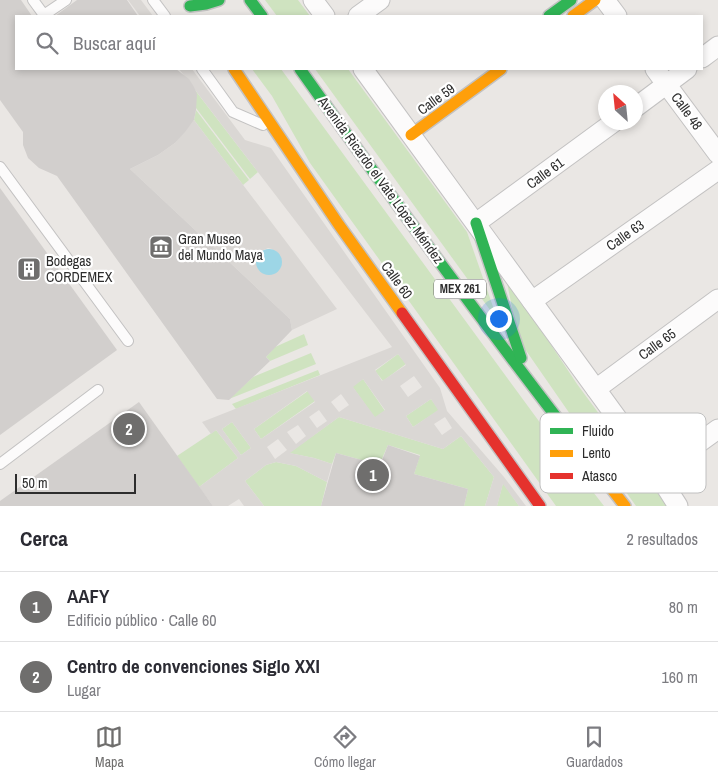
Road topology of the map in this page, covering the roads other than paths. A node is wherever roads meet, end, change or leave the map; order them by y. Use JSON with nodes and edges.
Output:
{"nodes":[{"id":1,"x":34,"y":0,"type":"edge"},
{"id":2,"x":66,"y":0,"type":"edge"},
{"id":3,"x":153,"y":0,"type":"edge"},
{"id":4,"x":219,"y":0,"type":"edge"},
{"id":5,"x":250,"y":0,"type":"edge"},
{"id":6,"x":313,"y":0,"type":"edge"},
{"id":7,"x":380,"y":0,"type":"edge"},
{"id":8,"x":571,"y":0,"type":"edge"},
{"id":9,"x":595,"y":0,"type":"edge"},
{"id":10,"x":605,"y":0,"type":"edge"},
{"id":11,"x":188,"y":3,"type":"edge"},
{"id":12,"x":163,"y":15,"type":"edge"},
{"id":13,"x":196,"y":15,"type":"edge"},
{"id":14,"x":261,"y":15,"type":"edge"},
{"id":15,"x":324,"y":15,"type":"edge"},
{"id":16,"x":359,"y":15,"type":"edge"},
{"id":17,"x":550,"y":15,"type":"edge"},
{"id":18,"x":574,"y":15,"type":"edge"},
{"id":19,"x":616,"y":15,"type":"edge"},
{"id":20,"x":718,"y":46,"type":"edge"},
{"id":21,"x":703,"y":57,"type":"edge"},
{"id":22,"x":203,"y":70,"type":"edge"},
{"id":23,"x":235,"y":70,"type":"edge"},
{"id":24,"x":301,"y":70,"type":"edge"},
{"id":25,"x":364,"y":70,"type":"edge"},
{"id":26,"x":500,"y":70,"type":"edge"},
{"id":27,"x":656,"y":70,"type":"edge"},
{"id":28,"x":686,"y":70,"type":"edge"},
{"id":29,"x":666,"y":84,"type":"junction"},
{"id":30,"x":643,"y":101,"type":"edge"},
{"id":31,"x":408,"y":125,"type":"junction"},
{"id":32,"x":603,"y":130,"type":"edge"},
{"id":33,"x":276,"y":131,"type":"junction"},
{"id":34,"x":718,"y":154,"type":"edge"},
{"id":35,"x":0,"y":167,"type":"edge"},
{"id":36,"x":718,"y":170,"type":"edge"},
{"id":37,"x":476,"y":223,"type":"junction"},
{"id":38,"x":718,"y":299,"type":"edge"},
{"id":39,"x":532,"y":301,"type":"junction"},
{"id":40,"x":128,"y":341,"type":"dead end"},
{"id":41,"x":528,"y":381,"type":"junction"},
{"id":42,"x":596,"y":389,"type":"junction"},
{"id":43,"x":98,"y":390,"type":"dead end"},
{"id":44,"x":553,"y":413,"type":"edge"},
{"id":45,"x":613,"y":413,"type":"edge"},
{"id":46,"x":718,"y":429,"type":"edge"},
{"id":47,"x":706,"y":438,"type":"edge"},
{"id":48,"x":0,"y":464,"type":"edge"},
{"id":49,"x":615,"y":493,"type":"edge"},
{"id":50,"x":670,"y":493,"type":"edge"},
{"id":51,"x":540,"y":506,"type":"edge"},
{"id":52,"x":625,"y":506,"type":"edge"},
{"id":53,"x":678,"y":506,"type":"edge"}],
"edges":[{"from":1,"to":2,"type":"lane"},
{"from":3,"to":12,"type":"lane"},
{"from":4,"to":11,"type":"main road"},
{"from":5,"to":14,"type":"main road"},
{"from":6,"to":15,"type":"street"},
{"from":7,"to":16,"type":"street"},
{"from":8,"to":17,"type":"main road"},
{"from":9,"to":18,"type":"main road"},
{"from":10,"to":19,"type":"street"},
{"from":11,"to":13,"type":"main road"},
{"from":20,"to":21,"type":"street"},
{"from":22,"to":33,"type":"lane"},
{"from":23,"to":33,"type":"main road","name":"Calle 60"},
{"from":24,"to":41,"type":"main road","name":"Avenida Ricardo el Vate López Méndez","number":"MEX 261"},
{"from":25,"to":31,"type":"street"},
{"from":26,"to":31,"type":"main road","name":"Calle 59"},
{"from":27,"to":29,"type":"street","name":"Calle 48"},
{"from":28,"to":29,"type":"street"},
{"from":29,"to":30,"type":"street"},
{"from":29,"to":34,"type":"street","name":"Calle 48"},
{"from":31,"to":37,"type":"street"},
{"from":32,"to":37,"type":"street","name":"Calle 61"},
{"from":33,"to":51,"type":"main road","name":"Calle 60"},
{"from":35,"to":40,"type":"lane"},
{"from":36,"to":39,"type":"street","name":"Calle 63"},
{"from":37,"to":39,"type":"street"},
{"from":37,"to":41,"type":"main road"},
{"from":38,"to":42,"type":"street","name":"Calle 65"},
{"from":39,"to":42,"type":"street"},
{"from":41,"to":44,"type":"main road","name":"Avenida Ricardo el Vate López Méndez","number":"MEX 261"},
{"from":42,"to":45,"type":"street"},
{"from":43,"to":48,"type":"lane"},
{"from":46,"to":47,"type":"street"},
{"from":49,"to":52,"type":"main road","name":"Avenida Ricardo el Vate López Méndez","number":"MEX 261"},
{"from":50,"to":53,"type":"street"}]}
